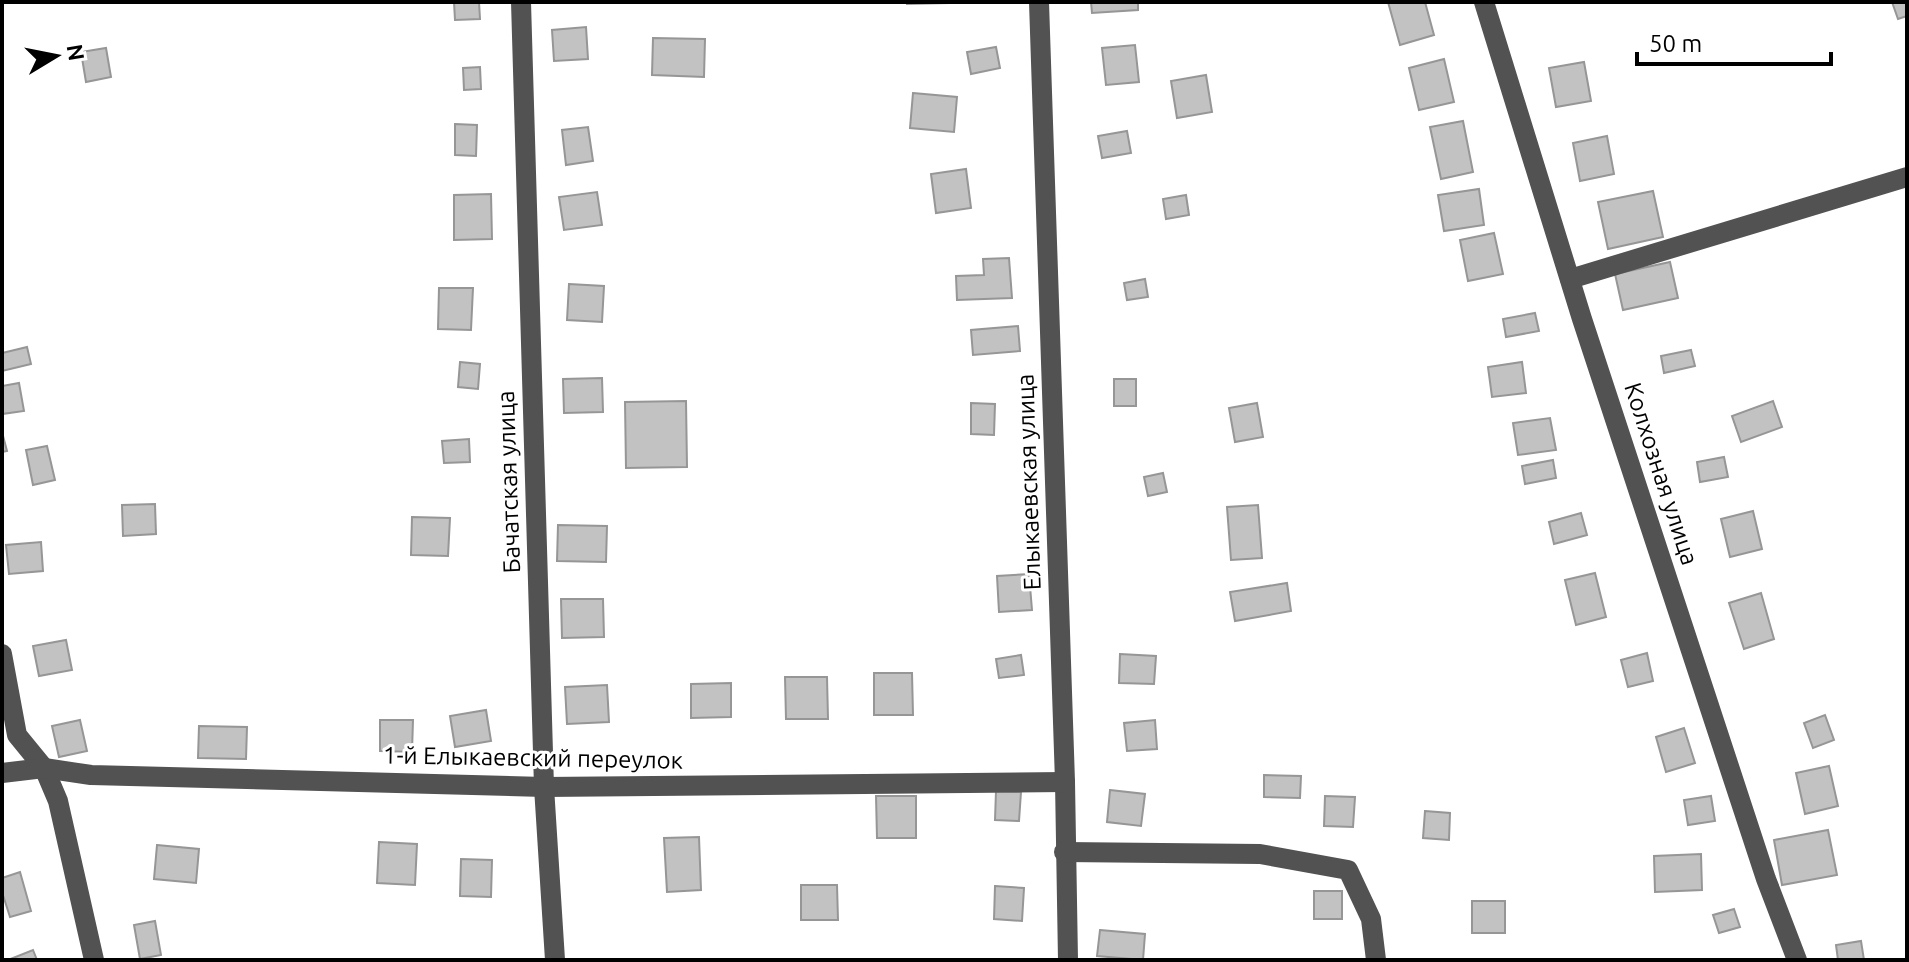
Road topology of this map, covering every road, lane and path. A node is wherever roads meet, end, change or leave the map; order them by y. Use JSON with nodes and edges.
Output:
{"nodes":[{"id":1,"x":521,"y":2,"type":"edge"},
{"id":2,"x":1039,"y":2,"type":"edge"},
{"id":3,"x":1484,"y":2,"type":"edge"},
{"id":4,"x":1907,"y":177,"type":"edge"},
{"id":5,"x":1570,"y":279,"type":"junction"},
{"id":6,"x":2,"y":654,"type":"edge"},
{"id":7,"x":44,"y":768,"type":"junction"},
{"id":8,"x":2,"y":773,"type":"edge"},
{"id":9,"x":1065,"y":782,"type":"junction"},
{"id":10,"x":544,"y":787,"type":"junction"},
{"id":11,"x":1064,"y":852,"type":"junction"},
{"id":12,"x":94,"y":960,"type":"edge"},
{"id":13,"x":555,"y":960,"type":"edge"},
{"id":14,"x":1068,"y":960,"type":"edge"},
{"id":15,"x":1376,"y":960,"type":"edge"},
{"id":16,"x":1797,"y":960,"type":"edge"}],
"edges":[{"from":1,"to":10,"type":"street","name":"Бачатская улица"},
{"from":2,"to":9,"type":"street","name":"Елыкаевская улица"},
{"from":3,"to":5,"type":"street","name":"Колхозная улица"},
{"from":4,"to":5,"type":"street"},
{"from":5,"to":16,"type":"street","name":"Колхозная улица"},
{"from":6,"to":7,"type":"street"},
{"from":7,"to":8,"type":"street","name":"1-й Елыкаевский переулок"},
{"from":7,"to":10,"type":"street","name":"1-й Елыкаевский переулок"},
{"from":7,"to":12,"type":"street"},
{"from":9,"to":10,"type":"street","name":"1-й Елыкаевский переулок"},
{"from":9,"to":11,"type":"street","name":"Елыкаевская улица"},
{"from":10,"to":13,"type":"street","name":"Бачатская улица"},
{"from":11,"to":14,"type":"street","name":"Елыкаевская улица"},
{"from":11,"to":15,"type":"street"}]}
